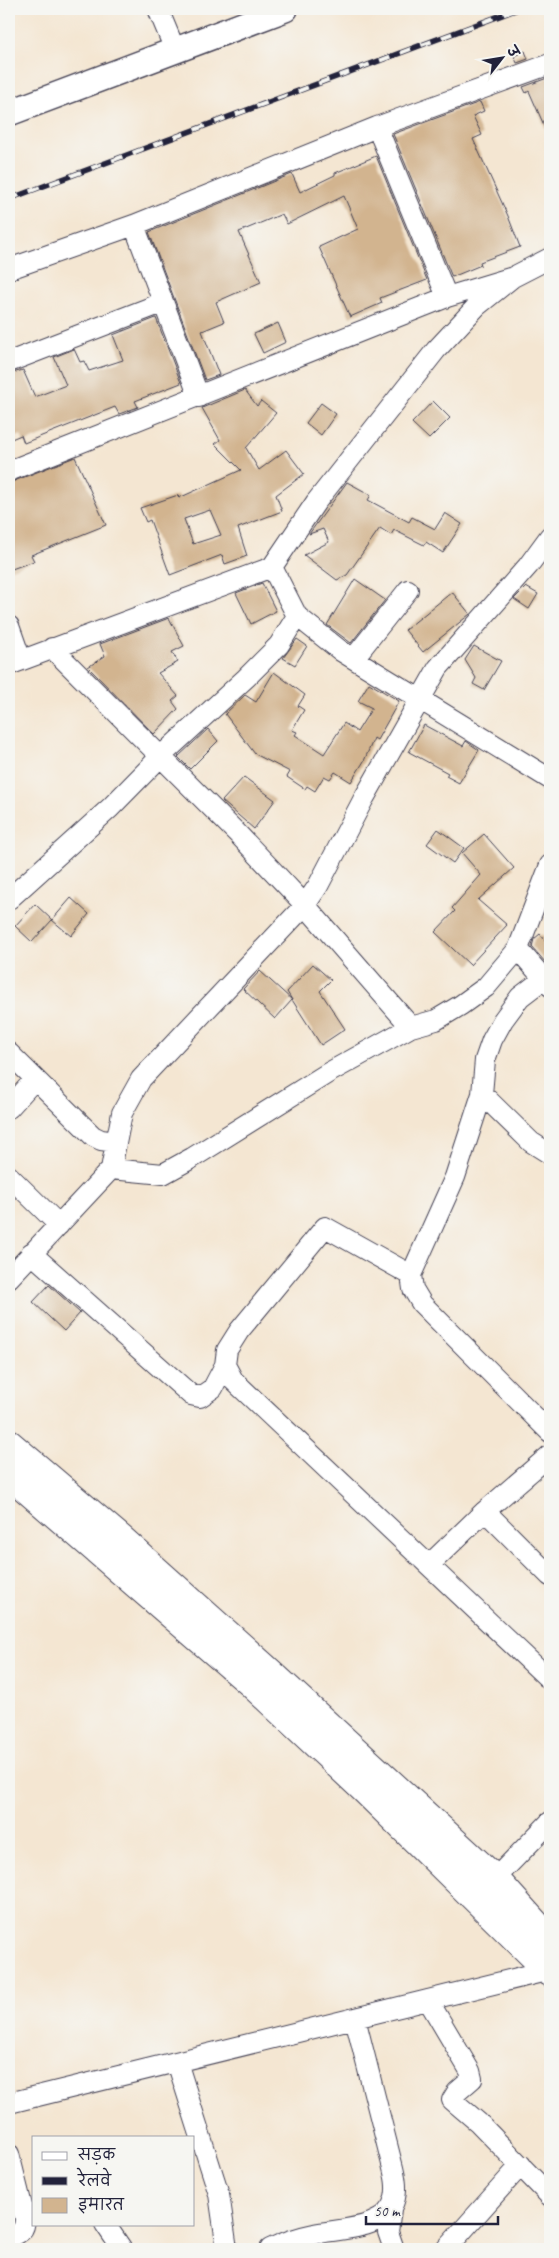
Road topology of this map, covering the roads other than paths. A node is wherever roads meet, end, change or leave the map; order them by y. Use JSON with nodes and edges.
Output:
{"nodes":[{"id":1,"x":158,"y":9,"type":"edge"},
{"id":2,"x":285,"y":9,"type":"edge"},
{"id":3,"x":175,"y":50,"type":"junction"},
{"id":4,"x":550,"y":64,"type":"edge"},
{"id":5,"x":9,"y":113,"type":"edge"},
{"id":6,"x":377,"y":127,"type":"junction"},
{"id":7,"x":134,"y":225,"type":"junction"},
{"id":8,"x":550,"y":258,"type":"edge"},
{"id":9,"x":9,"y":269,"type":"edge"},
{"id":10,"x":513,"y":277,"type":"junction"},
{"id":11,"x":447,"y":297,"type":"junction"},
{"id":12,"x":162,"y":303,"type":"junction"},
{"id":13,"x":9,"y":362,"type":"edge"},
{"id":14,"x":199,"y":397,"type":"junction"},
{"id":15,"x":9,"y":472,"type":"edge"},
{"id":16,"x":550,"y":536,"type":"edge"},
{"id":17,"x":272,"y":567,"type":"junction"},
{"id":18,"x":408,"y":590,"type":"dead end"},
{"id":19,"x":297,"y":616,"type":"junction"},
{"id":20,"x":9,"y":626,"type":"edge"},
{"id":21,"x":52,"y":648,"type":"junction"},
{"id":22,"x":354,"y":658,"type":"junction"},
{"id":23,"x":15,"y":662,"type":"edge"},
{"id":24,"x":422,"y":700,"type":"junction"},
{"id":25,"x":161,"y":756,"type":"junction"},
{"id":26,"x":550,"y":779,"type":"edge"},
{"id":27,"x":550,"y":865,"type":"edge"},
{"id":28,"x":9,"y":899,"type":"edge"},
{"id":29,"x":305,"y":905,"type":"junction"},
{"id":30,"x":518,"y":949,"type":"junction"},
{"id":31,"x":548,"y":979,"type":"edge"},
{"id":32,"x":411,"y":1027,"type":"junction"},
{"id":33,"x":9,"y":1053,"type":"edge"},
{"id":34,"x":35,"y":1079,"type":"junction"},
{"id":35,"x":482,"y":1094,"type":"junction"},
{"id":36,"x":9,"y":1108,"type":"edge"},
{"id":37,"x":116,"y":1142,"type":"junction"},
{"id":38,"x":550,"y":1154,"type":"edge"},
{"id":39,"x":111,"y":1168,"type":"junction"},
{"id":40,"x":9,"y":1176,"type":"edge"},
{"id":41,"x":59,"y":1225,"type":"junction"},
{"id":42,"x":31,"y":1253,"type":"junction"},
{"id":43,"x":410,"y":1275,"type":"junction"},
{"id":44,"x":9,"y":1278,"type":"edge"},
{"id":45,"x":225,"y":1365,"type":"junction"},
{"id":46,"x":550,"y":1432,"type":"edge"},
{"id":47,"x":9,"y":1444,"type":"edge"},
{"id":48,"x":550,"y":1455,"type":"edge"},
{"id":49,"x":9,"y":1474,"type":"edge"},
{"id":50,"x":485,"y":1511,"type":"junction"},
{"id":51,"x":429,"y":1565,"type":"junction"},
{"id":52,"x":550,"y":1576,"type":"edge"},
{"id":53,"x":550,"y":1680,"type":"edge"},
{"id":54,"x":550,"y":1822,"type":"edge"},
{"id":55,"x":485,"y":1889,"type":"junction"},
{"id":56,"x":550,"y":1940,"type":"edge"},
{"id":57,"x":550,"y":1971,"type":"edge"},
{"id":58,"x":428,"y":2000,"type":"junction"},
{"id":59,"x":356,"y":2018,"type":"junction"},
{"id":60,"x":177,"y":2062,"type":"junction"},
{"id":61,"x":9,"y":2103,"type":"edge"},
{"id":62,"x":9,"y":2154,"type":"edge"},
{"id":63,"x":521,"y":2165,"type":"junction"},
{"id":64,"x":550,"y":2196,"type":"edge"},
{"id":65,"x":391,"y":2209,"type":"junction"},
{"id":66,"x":106,"y":2226,"type":"edge"},
{"id":67,"x":23,"y":2230,"type":"edge"},
{"id":68,"x":122,"y":2249,"type":"edge"},
{"id":69,"x":227,"y":2249,"type":"edge"},
{"id":70,"x":270,"y":2249,"type":"edge"},
{"id":71,"x":394,"y":2249,"type":"edge"},
{"id":72,"x":446,"y":2249,"type":"edge"}],
"edges":[{"from":1,"to":3,"type":"street"},
{"from":2,"to":3,"type":"street"},
{"from":3,"to":5,"type":"street"},
{"from":4,"to":6,"type":"street"},
{"from":6,"to":7,"type":"street"},
{"from":6,"to":11,"type":"street"},
{"from":7,"to":9,"type":"street"},
{"from":7,"to":12,"type":"street"},
{"from":8,"to":10,"type":"street"},
{"from":10,"to":11,"type":"street"},
{"from":10,"to":17,"type":"street"},
{"from":11,"to":14,"type":"street"},
{"from":12,"to":13,"type":"street"},
{"from":12,"to":14,"type":"street"},
{"from":14,"to":15,"type":"street"},
{"from":16,"to":24,"type":"street"},
{"from":17,"to":19,"type":"street"},
{"from":17,"to":21,"type":"street"},
{"from":18,"to":22,"type":"street"},
{"from":19,"to":22,"type":"street"},
{"from":19,"to":25,"type":"street"},
{"from":20,"to":23,"type":"street"},
{"from":21,"to":23,"type":"street"},
{"from":21,"to":25,"type":"street"},
{"from":22,"to":24,"type":"street"},
{"from":24,"to":26,"type":"street"},
{"from":24,"to":29,"type":"street"},
{"from":25,"to":28,"type":"street"},
{"from":25,"to":29,"type":"street"},
{"from":27,"to":30,"type":"street"},
{"from":29,"to":32,"type":"street"},
{"from":29,"to":37,"type":"street"},
{"from":30,"to":31,"type":"street"},
{"from":30,"to":32,"type":"street"},
{"from":31,"to":35,"type":"street"},
{"from":32,"to":39,"type":"street"},
{"from":33,"to":34,"type":"street"},
{"from":34,"to":36,"type":"street"},
{"from":34,"to":37,"type":"street"},
{"from":35,"to":38,"type":"street"},
{"from":35,"to":43,"type":"street"},
{"from":37,"to":39,"type":"street"},
{"from":39,"to":41,"type":"street"},
{"from":40,"to":41,"type":"street"},
{"from":41,"to":42,"type":"street"},
{"from":42,"to":44,"type":"street"},
{"from":42,"to":45,"type":"street"},
{"from":43,"to":45,"type":"street"},
{"from":43,"to":46,"type":"street"},
{"from":45,"to":51,"type":"street"},
{"from":47,"to":55,"type":"main road"},
{"from":48,"to":50,"type":"street"},
{"from":49,"to":55,"type":"main road"},
{"from":50,"to":51,"type":"street"},
{"from":50,"to":52,"type":"street"},
{"from":51,"to":53,"type":"street"},
{"from":54,"to":55,"type":"street"},
{"from":55,"to":56,"type":"main road"},
{"from":55,"to":57,"type":"main road"},
{"from":57,"to":58,"type":"street"},
{"from":58,"to":59,"type":"street"},
{"from":58,"to":63,"type":"street"},
{"from":59,"to":60,"type":"street"},
{"from":59,"to":65,"type":"street"},
{"from":60,"to":61,"type":"street"},
{"from":60,"to":69,"type":"street"},
{"from":62,"to":67,"type":"street"},
{"from":63,"to":64,"type":"street"},
{"from":63,"to":72,"type":"street"},
{"from":65,"to":70,"type":"street"},
{"from":65,"to":71,"type":"street"},
{"from":66,"to":68,"type":"street"}]}
